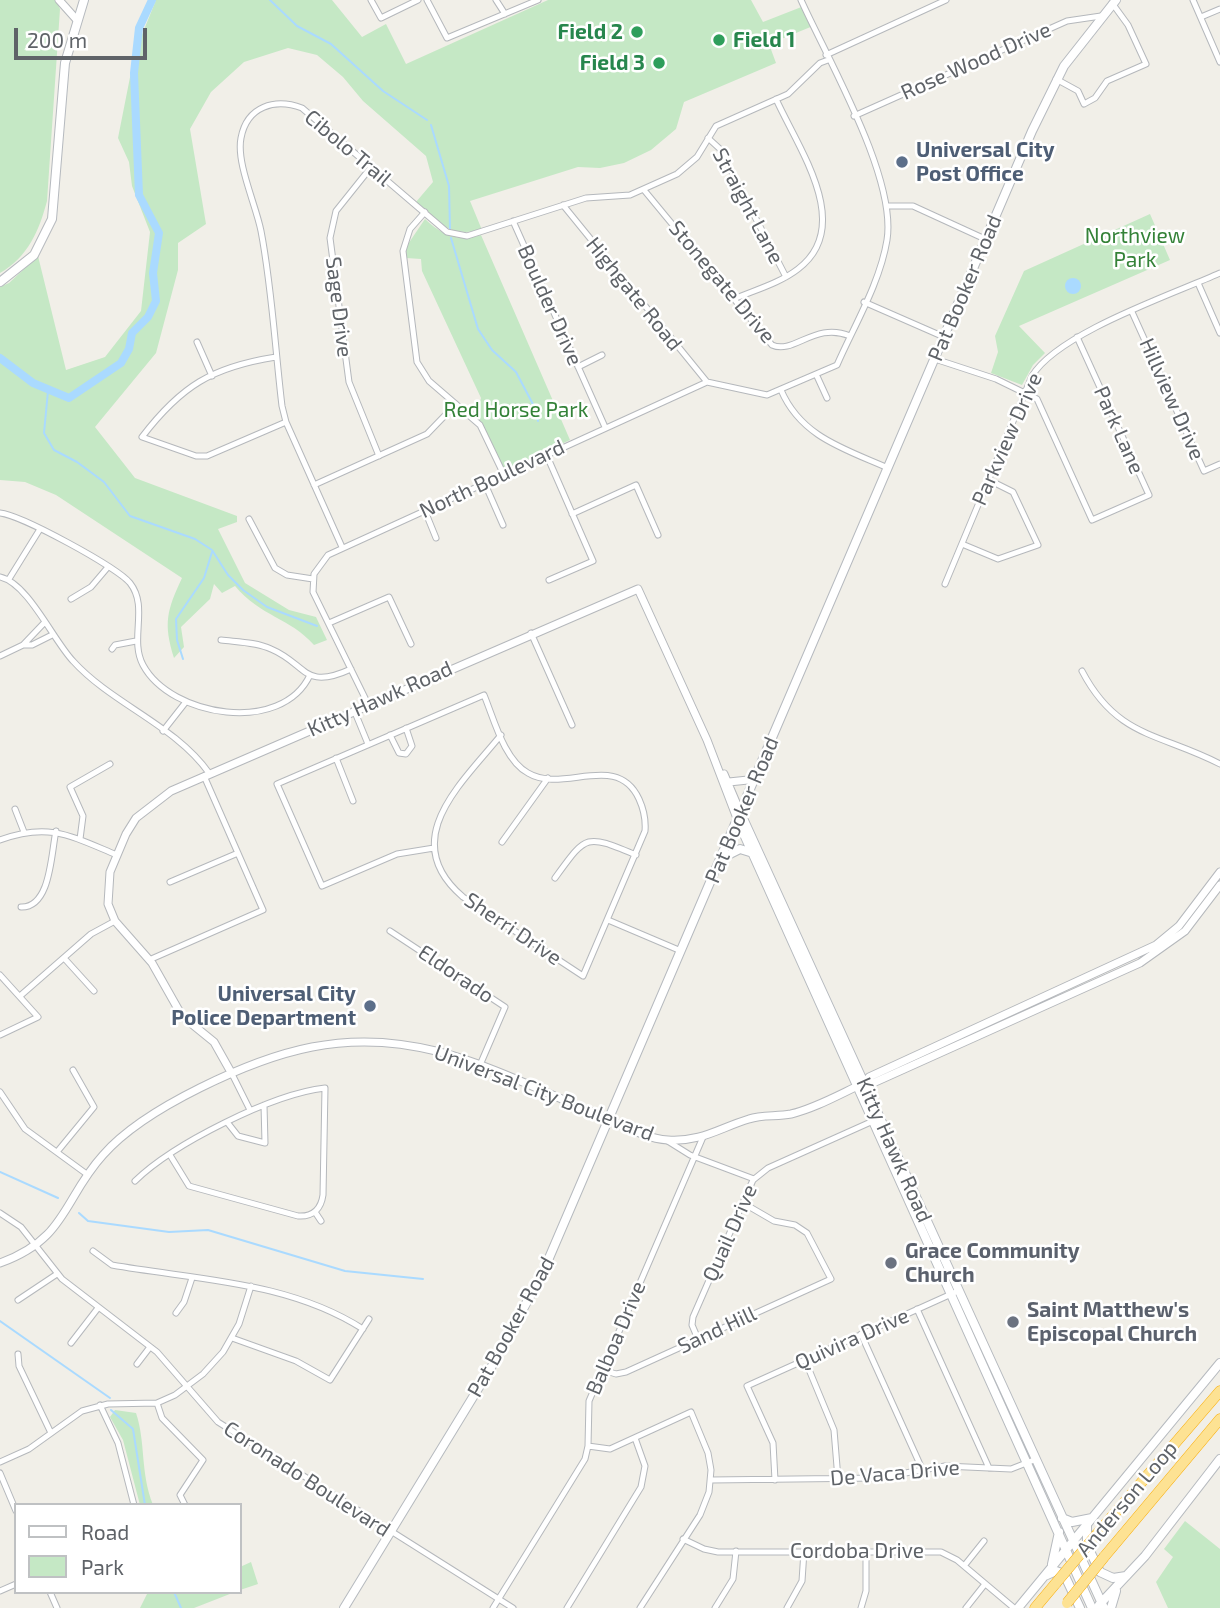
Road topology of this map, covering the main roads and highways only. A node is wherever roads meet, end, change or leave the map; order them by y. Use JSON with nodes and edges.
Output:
{"nodes":[{"id":1,"x":84,"y":0,"type":"edge"},
{"id":2,"x":1114,"y":2,"type":"edge"},
{"id":3,"x":0,"y":282,"type":"edge"},
{"id":4,"x":740,"y":817,"type":"junction"},
{"id":5,"x":753,"y":853,"type":"junction"},
{"id":6,"x":722,"y":859,"type":"junction"},
{"id":7,"x":776,"y":898,"type":"junction"},
{"id":8,"x":1220,"y":1363,"type":"edge"},
{"id":9,"x":1220,"y":1391,"type":"edge"},
{"id":10,"x":1220,"y":1419,"type":"edge"},
{"id":11,"x":1220,"y":1427,"type":"edge"},
{"id":12,"x":1220,"y":1459,"type":"edge"},
{"id":13,"x":1031,"y":1462,"type":"junction"},
{"id":14,"x":1062,"y":1518,"type":"junction"},
{"id":15,"x":1090,"y":1520,"type":"junction"},
{"id":16,"x":1132,"y":1524,"type":"junction"},
{"id":17,"x":1059,"y":1532,"type":"junction"},
{"id":18,"x":1073,"y":1541,"type":"junction"},
{"id":19,"x":1066,"y":1550,"type":"junction"},
{"id":20,"x":1048,"y":1572,"type":"junction"},
{"id":21,"x":1127,"y":1576,"type":"junction"},
{"id":22,"x":1118,"y":1586,"type":"junction"},
{"id":23,"x":1065,"y":1606,"type":"edge"},
{"id":24,"x":1098,"y":1607,"type":"edge"},
{"id":25,"x":344,"y":1608,"type":"edge"},
{"id":26,"x":1016,"y":1608,"type":"edge"},
{"id":27,"x":1035,"y":1608,"type":"edge"},
{"id":28,"x":1080,"y":1608,"type":"edge"},
{"id":29,"x":1111,"y":1608,"type":"edge"}],
"edges":[{"from":1,"to":3,"type":"main road"},
{"from":2,"to":4,"type":"main road","name":"Pat Booker Road"},
{"from":4,"to":5,"type":"main road","name":"Kitty Hawk Road"},
{"from":4,"to":6,"type":"main road","name":"Pat Booker Road"},
{"from":4,"to":7,"type":"main road","name":"Kitty Hawk Road"},
{"from":5,"to":6,"type":"main road"},
{"from":5,"to":7,"type":"main road","name":"Kitty Hawk Road"},
{"from":6,"to":25,"type":"main road","name":"Pat Booker Road"},
{"from":7,"to":13,"type":"main road","name":"Kitty Hawk Road"},
{"from":8,"to":15,"type":"main road"},
{"from":9,"to":27,"type":"highway","name":"Anderson Loop","bridge":true},
{"from":10,"to":16,"type":"highway","name":"Anderson Loop"},
{"from":11,"to":16,"type":"highway"},
{"from":12,"to":21,"type":"main road"},
{"from":13,"to":14,"type":"main road","name":"Kitty Hawk Road"},
{"from":13,"to":17,"type":"main road","name":"Kitty Hawk Road"},
{"from":14,"to":15,"type":"main road"},
{"from":14,"to":18,"type":"main road","name":"Kitty Hawk Road"},
{"from":15,"to":18,"type":"main road"},
{"from":15,"to":21,"type":"main road"},
{"from":16,"to":23,"type":"highway","name":"Anderson Loop","bridge":true},
{"from":17,"to":19,"type":"main road","name":"Kitty Hawk Road"},
{"from":17,"to":20,"type":"main road"},
{"from":18,"to":19,"type":"main road"},
{"from":18,"to":24,"type":"main road","name":"Kitty Hawk Road"},
{"from":19,"to":20,"type":"main road"},
{"from":19,"to":24,"type":"main road","name":"Kitty Hawk Road"},
{"from":20,"to":26,"type":"main road"},
{"from":20,"to":28,"type":"main road"},
{"from":21,"to":22,"type":"main road"},
{"from":22,"to":24,"type":"main road"},
{"from":22,"to":29,"type":"main road"}]}
